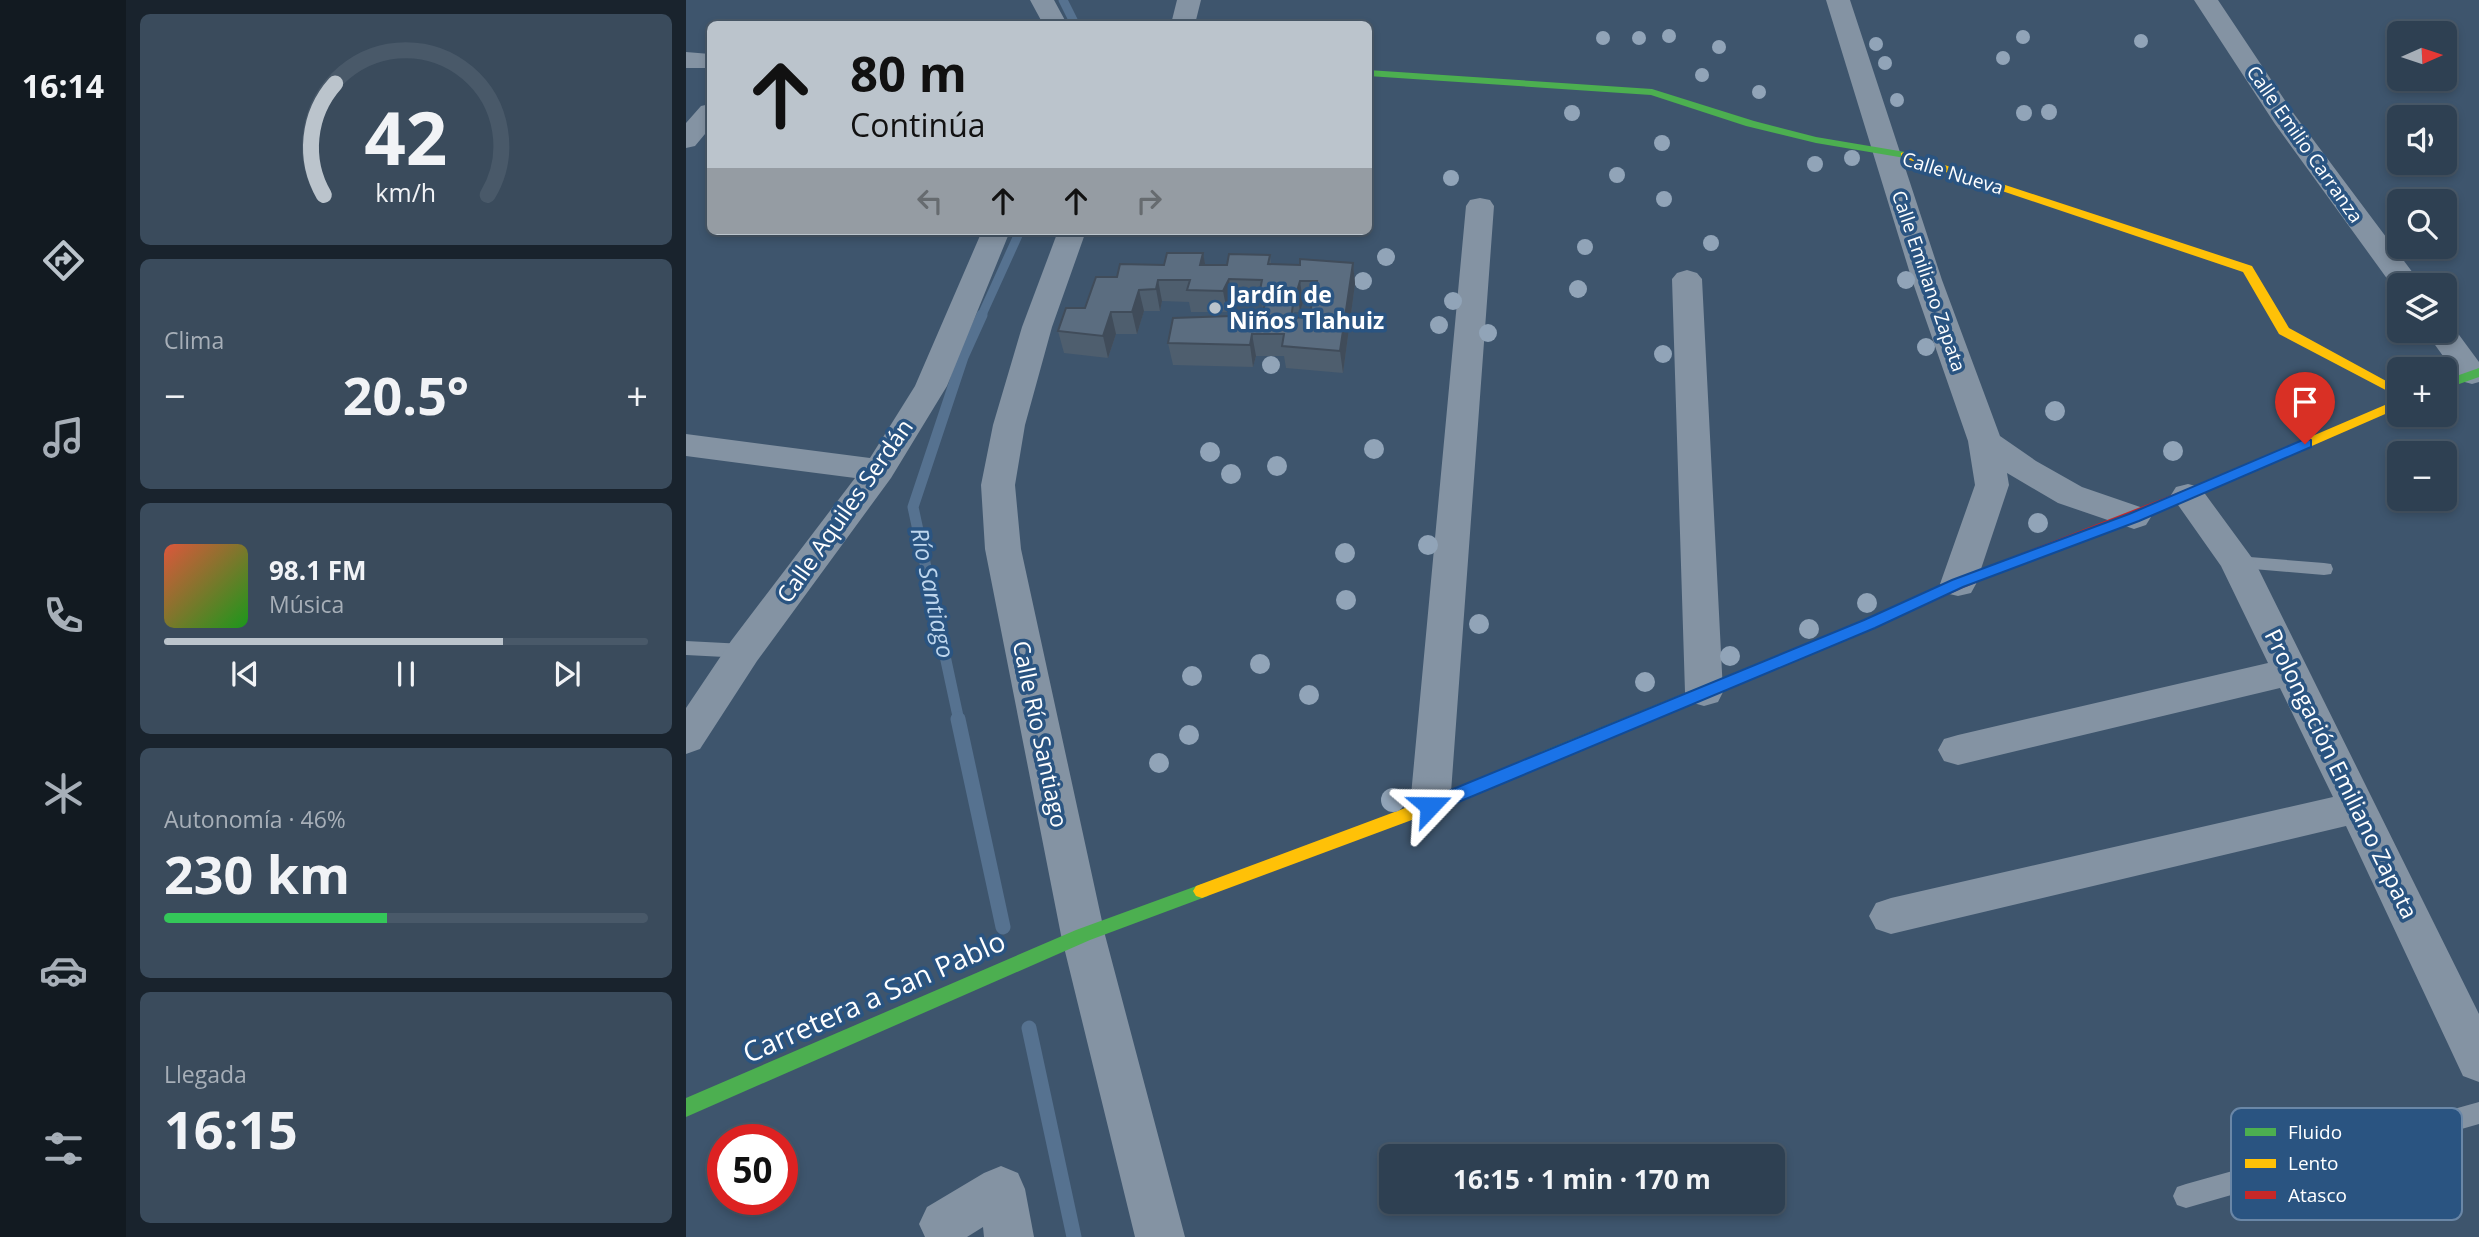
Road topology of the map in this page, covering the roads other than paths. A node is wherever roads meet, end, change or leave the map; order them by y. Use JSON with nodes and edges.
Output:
{"nodes":[{"id":1,"x":1042,"y":0,"type":"edge"},
{"id":2,"x":1189,"y":0,"type":"edge"},
{"id":3,"x":1838,"y":0,"type":"edge"},
{"id":4,"x":2206,"y":0,"type":"edge"},
{"id":5,"x":1053,"y":21,"type":"edge"},
{"id":6,"x":1183,"y":21,"type":"edge"},
{"id":7,"x":686,"y":60,"type":"edge"},
{"id":8,"x":707,"y":61,"type":"edge"},
{"id":9,"x":1372,"y":73,"type":"edge"},
{"id":10,"x":707,"y":116,"type":"edge"},
{"id":11,"x":686,"y":140,"type":"edge"},
{"id":12,"x":1887,"y":154,"type":"junction"},
{"id":13,"x":1479,"y":206,"type":"dead end"},
{"id":14,"x":994,"y":235,"type":"edge"},
{"id":15,"x":1071,"y":235,"type":"edge"},
{"id":16,"x":2398,"y":273,"type":"edge"},
{"id":17,"x":1688,"y":279,"type":"dead end"},
{"id":18,"x":2447,"y":343,"type":"edge"},
{"id":19,"x":2465,"y":377,"type":"edge"},
{"id":20,"x":2387,"y":387,"type":"edge"},
{"id":21,"x":2387,"y":408,"type":"edge"},
{"id":22,"x":1985,"y":441,"type":"junction"},
{"id":23,"x":686,"y":445,"type":"edge"},
{"id":24,"x":879,"y":470,"type":"junction"},
{"id":25,"x":2188,"y":495,"type":"junction"},
{"id":26,"x":2134,"y":517,"type":"junction"},
{"id":27,"x":2236,"y":562,"type":"junction"},
{"id":28,"x":2324,"y":569,"type":"dead end"},
{"id":29,"x":1958,"y":584,"type":"junction"},
{"id":30,"x":686,"y":648,"type":"edge"},
{"id":31,"x":744,"y":651,"type":"junction"},
{"id":32,"x":2292,"y":671,"type":"junction"},
{"id":33,"x":1704,"y":692,"type":"junction"},
{"id":34,"x":686,"y":739,"type":"edge"},
{"id":35,"x":1958,"y":750,"type":"dead end"},
{"id":36,"x":1430,"y":806,"type":"junction"},
{"id":37,"x":2358,"y":807,"type":"junction"},
{"id":38,"x":1891,"y":916,"type":"dead end"},
{"id":39,"x":1083,"y":935,"type":"junction"},
{"id":40,"x":2479,"y":1062,"type":"edge"},
{"id":41,"x":686,"y":1108,"type":"edge"},
{"id":42,"x":2479,"y":1113,"type":"edge"},
{"id":43,"x":2462,"y":1118,"type":"edge"},
{"id":44,"x":2231,"y":1183,"type":"edge"},
{"id":45,"x":2186,"y":1196,"type":"dead end"},
{"id":46,"x":944,"y":1224,"type":"dead end"},
{"id":47,"x":1009,"y":1237,"type":"edge"},
{"id":48,"x":1160,"y":1237,"type":"edge"}],
"edges":[{"from":1,"to":5,"type":"street"},
{"from":2,"to":6,"type":"street"},
{"from":3,"to":12,"type":"street","name":"Calle Emiliano Zapata"},
{"from":4,"to":16,"type":"street","name":"Calle Emilio Carranza"},
{"from":7,"to":8,"type":"street"},
{"from":9,"to":12,"type":"main road","name":"Calle Nueva"},
{"from":10,"to":11,"type":"street"},
{"from":12,"to":20,"type":"main road","name":"Calle Nueva"},
{"from":12,"to":22,"type":"street","name":"Calle Emiliano Zapata"},
{"from":13,"to":36,"type":"street"},
{"from":14,"to":24,"type":"street","name":"Calle Aquiles Serdán"},
{"from":15,"to":39,"type":"street","name":"Calle Río Santiago"},
{"from":17,"to":33,"type":"street"},
{"from":18,"to":19,"type":"street"},
{"from":21,"to":25,"type":"main road","name":"Carretera a San Pablo"},
{"from":22,"to":26,"type":"street"},
{"from":22,"to":29,"type":"street","name":"Calle Emiliano Zapata"},
{"from":23,"to":24,"type":"street"},
{"from":24,"to":31,"type":"street","name":"Calle Aquiles Serdán"},
{"from":25,"to":26,"type":"main road","name":"Carretera a San Pablo"},
{"from":25,"to":27,"type":"street","name":"Prolongación Emiliano Zapata"},
{"from":26,"to":29,"type":"main road","name":"Carretera a San Pablo"},
{"from":27,"to":28,"type":"lane"},
{"from":27,"to":32,"type":"street","name":"Prolongación Emiliano Zapata"},
{"from":29,"to":33,"type":"main road","name":"Carretera a San Pablo"},
{"from":30,"to":31,"type":"lane"},
{"from":31,"to":34,"type":"street","name":"Calle Aquiles Serdán"},
{"from":32,"to":35,"type":"street"},
{"from":32,"to":37,"type":"street","name":"Prolongación Emiliano Zapata"},
{"from":33,"to":36,"type":"main road","name":"Carretera a San Pablo"},
{"from":36,"to":39,"type":"main road","name":"Carretera a San Pablo"},
{"from":37,"to":38,"type":"street"},
{"from":37,"to":40,"type":"street","name":"Prolongación Emiliano Zapata"},
{"from":39,"to":41,"type":"main road","name":"Carretera a San Pablo"},
{"from":39,"to":48,"type":"street","name":"Calle Río Santiago"},
{"from":42,"to":43,"type":"lane"},
{"from":44,"to":45,"type":"lane"},
{"from":46,"to":47,"type":"street"}]}
